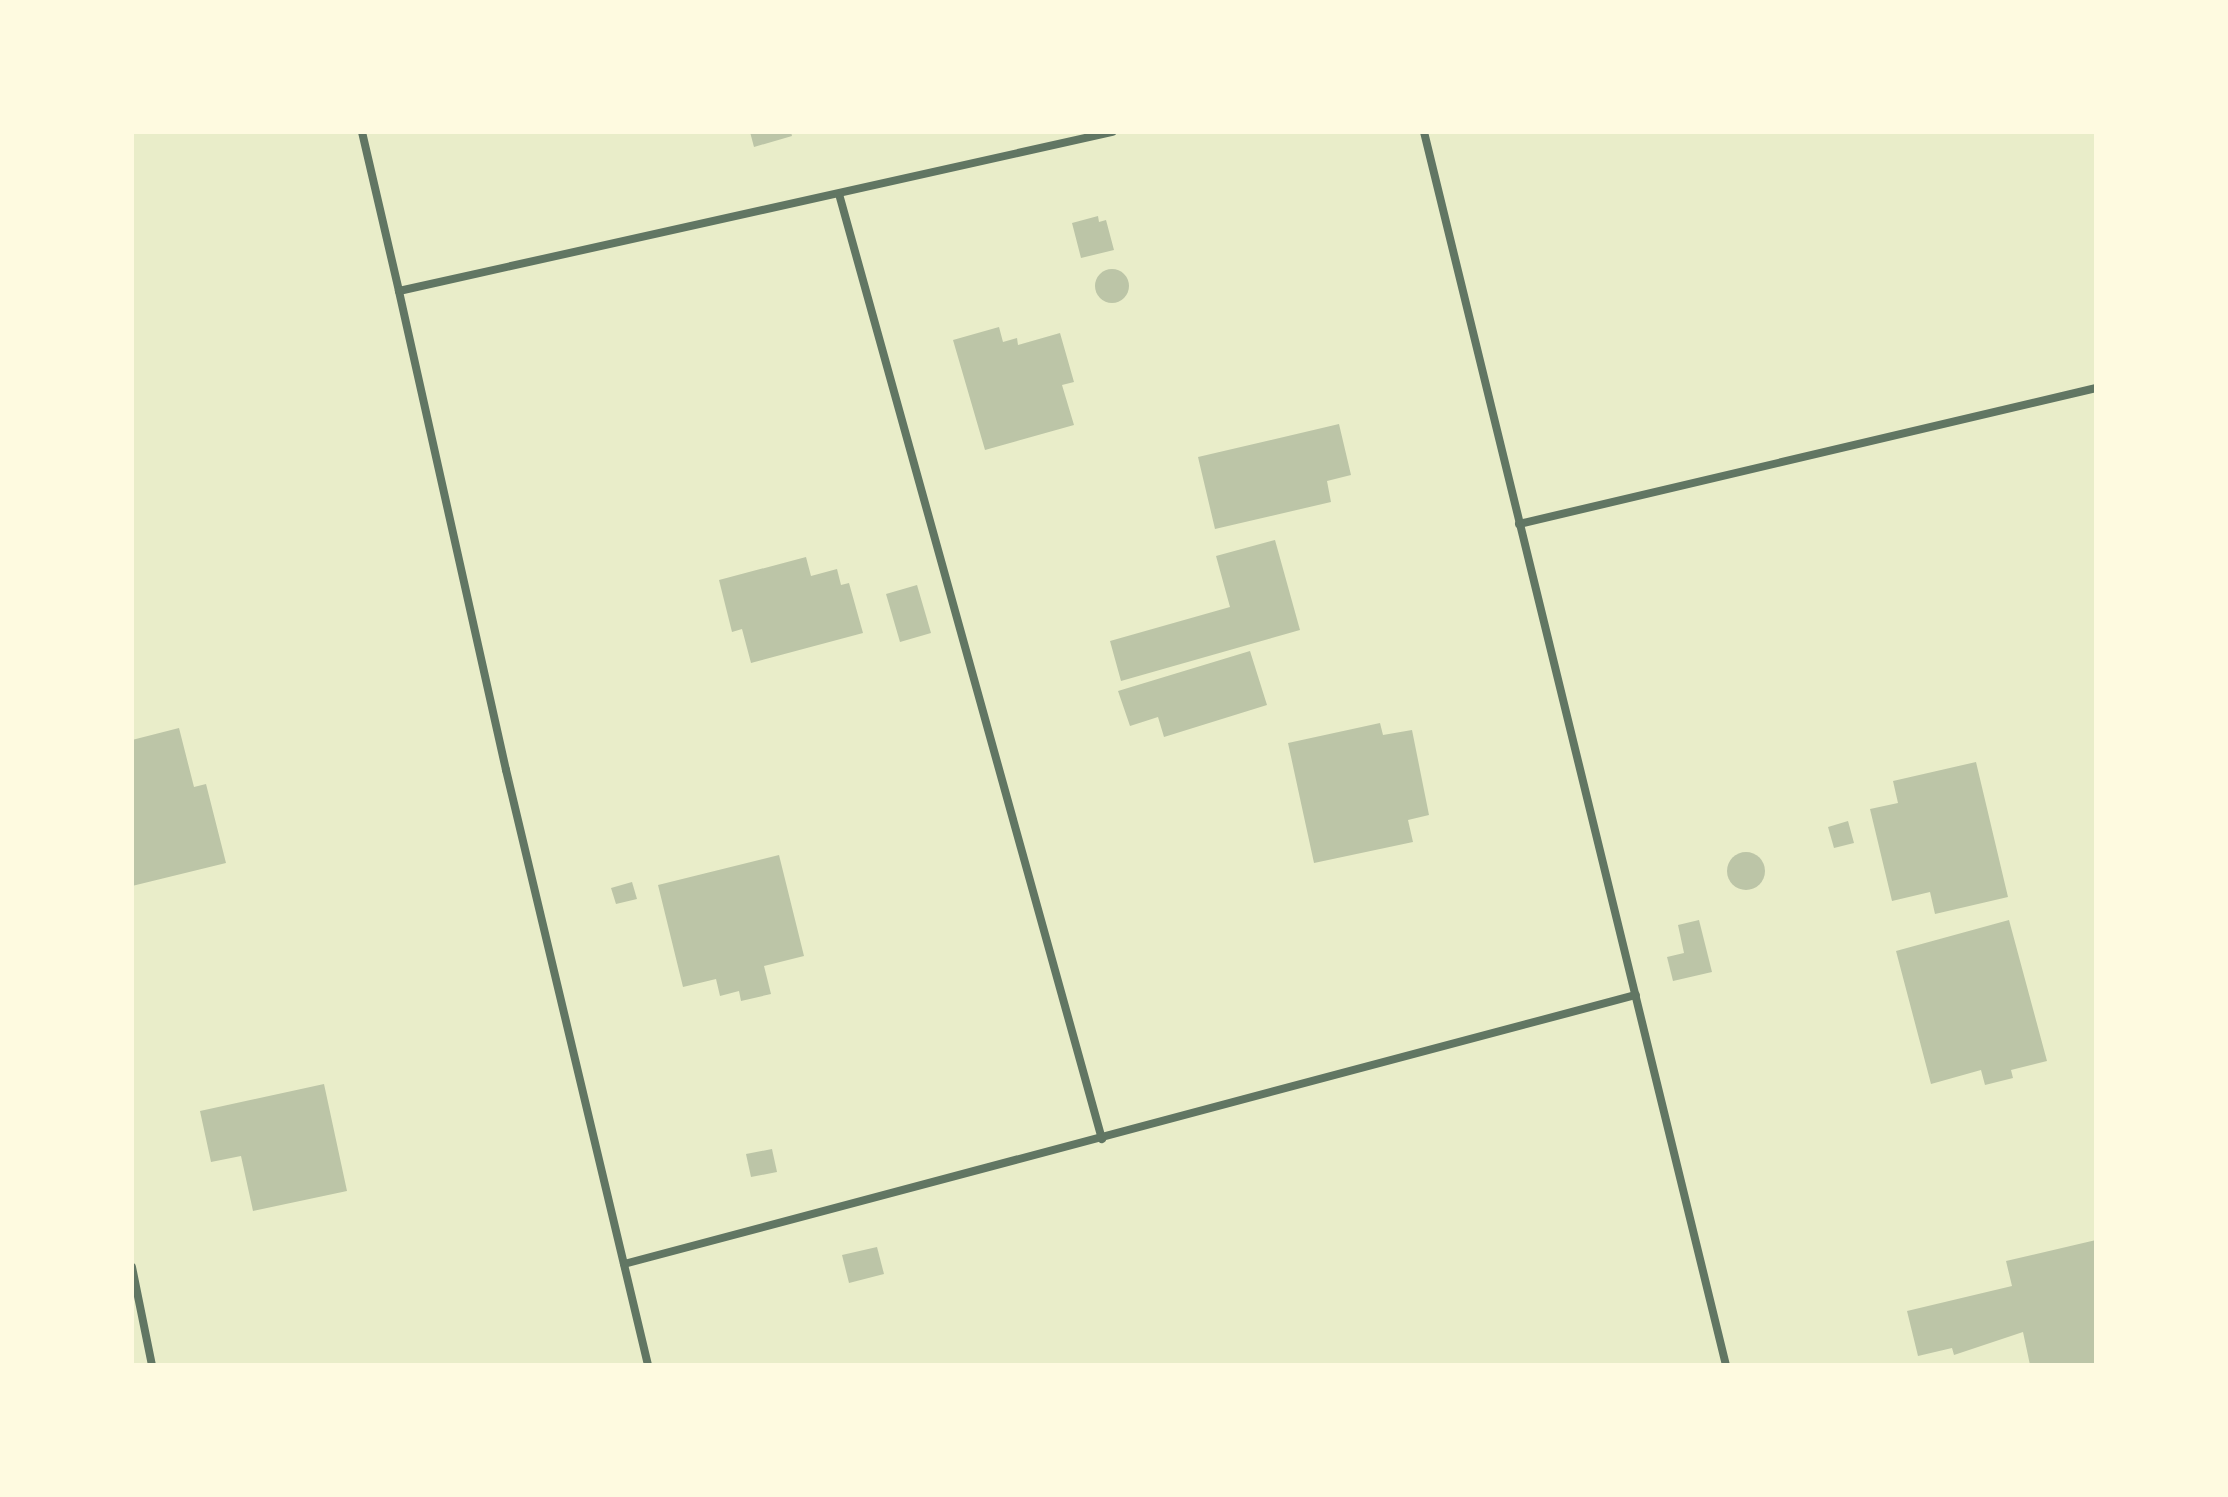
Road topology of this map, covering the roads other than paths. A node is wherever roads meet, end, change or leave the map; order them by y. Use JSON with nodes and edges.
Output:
{"nodes":[{"id":1,"x":362,"y":132,"type":"edge"},
{"id":2,"x":1112,"y":132,"type":"edge"},
{"id":3,"x":1424,"y":132,"type":"edge"},
{"id":4,"x":839,"y":194,"type":"junction"},
{"id":5,"x":399,"y":291,"type":"junction"},
{"id":6,"x":2096,"y":388,"type":"edge"},
{"id":7,"x":1519,"y":524,"type":"junction"},
{"id":8,"x":1636,"y":995,"type":"junction"},
{"id":9,"x":1102,"y":1139,"type":"junction"},
{"id":10,"x":624,"y":1264,"type":"junction"},
{"id":11,"x":132,"y":1267,"type":"edge"},
{"id":12,"x":152,"y":1365,"type":"edge"},
{"id":13,"x":648,"y":1365,"type":"edge"},
{"id":14,"x":1726,"y":1365,"type":"edge"}],
"edges":[{"from":1,"to":5,"type":"street"},
{"from":2,"to":4,"type":"street"},
{"from":3,"to":7,"type":"street"},
{"from":4,"to":5,"type":"street"},
{"from":4,"to":9,"type":"street"},
{"from":5,"to":10,"type":"street"},
{"from":6,"to":7,"type":"street"},
{"from":7,"to":8,"type":"street"},
{"from":8,"to":9,"type":"street"},
{"from":8,"to":14,"type":"street"},
{"from":9,"to":10,"type":"street"},
{"from":10,"to":13,"type":"street"},
{"from":11,"to":12,"type":"street"}]}
